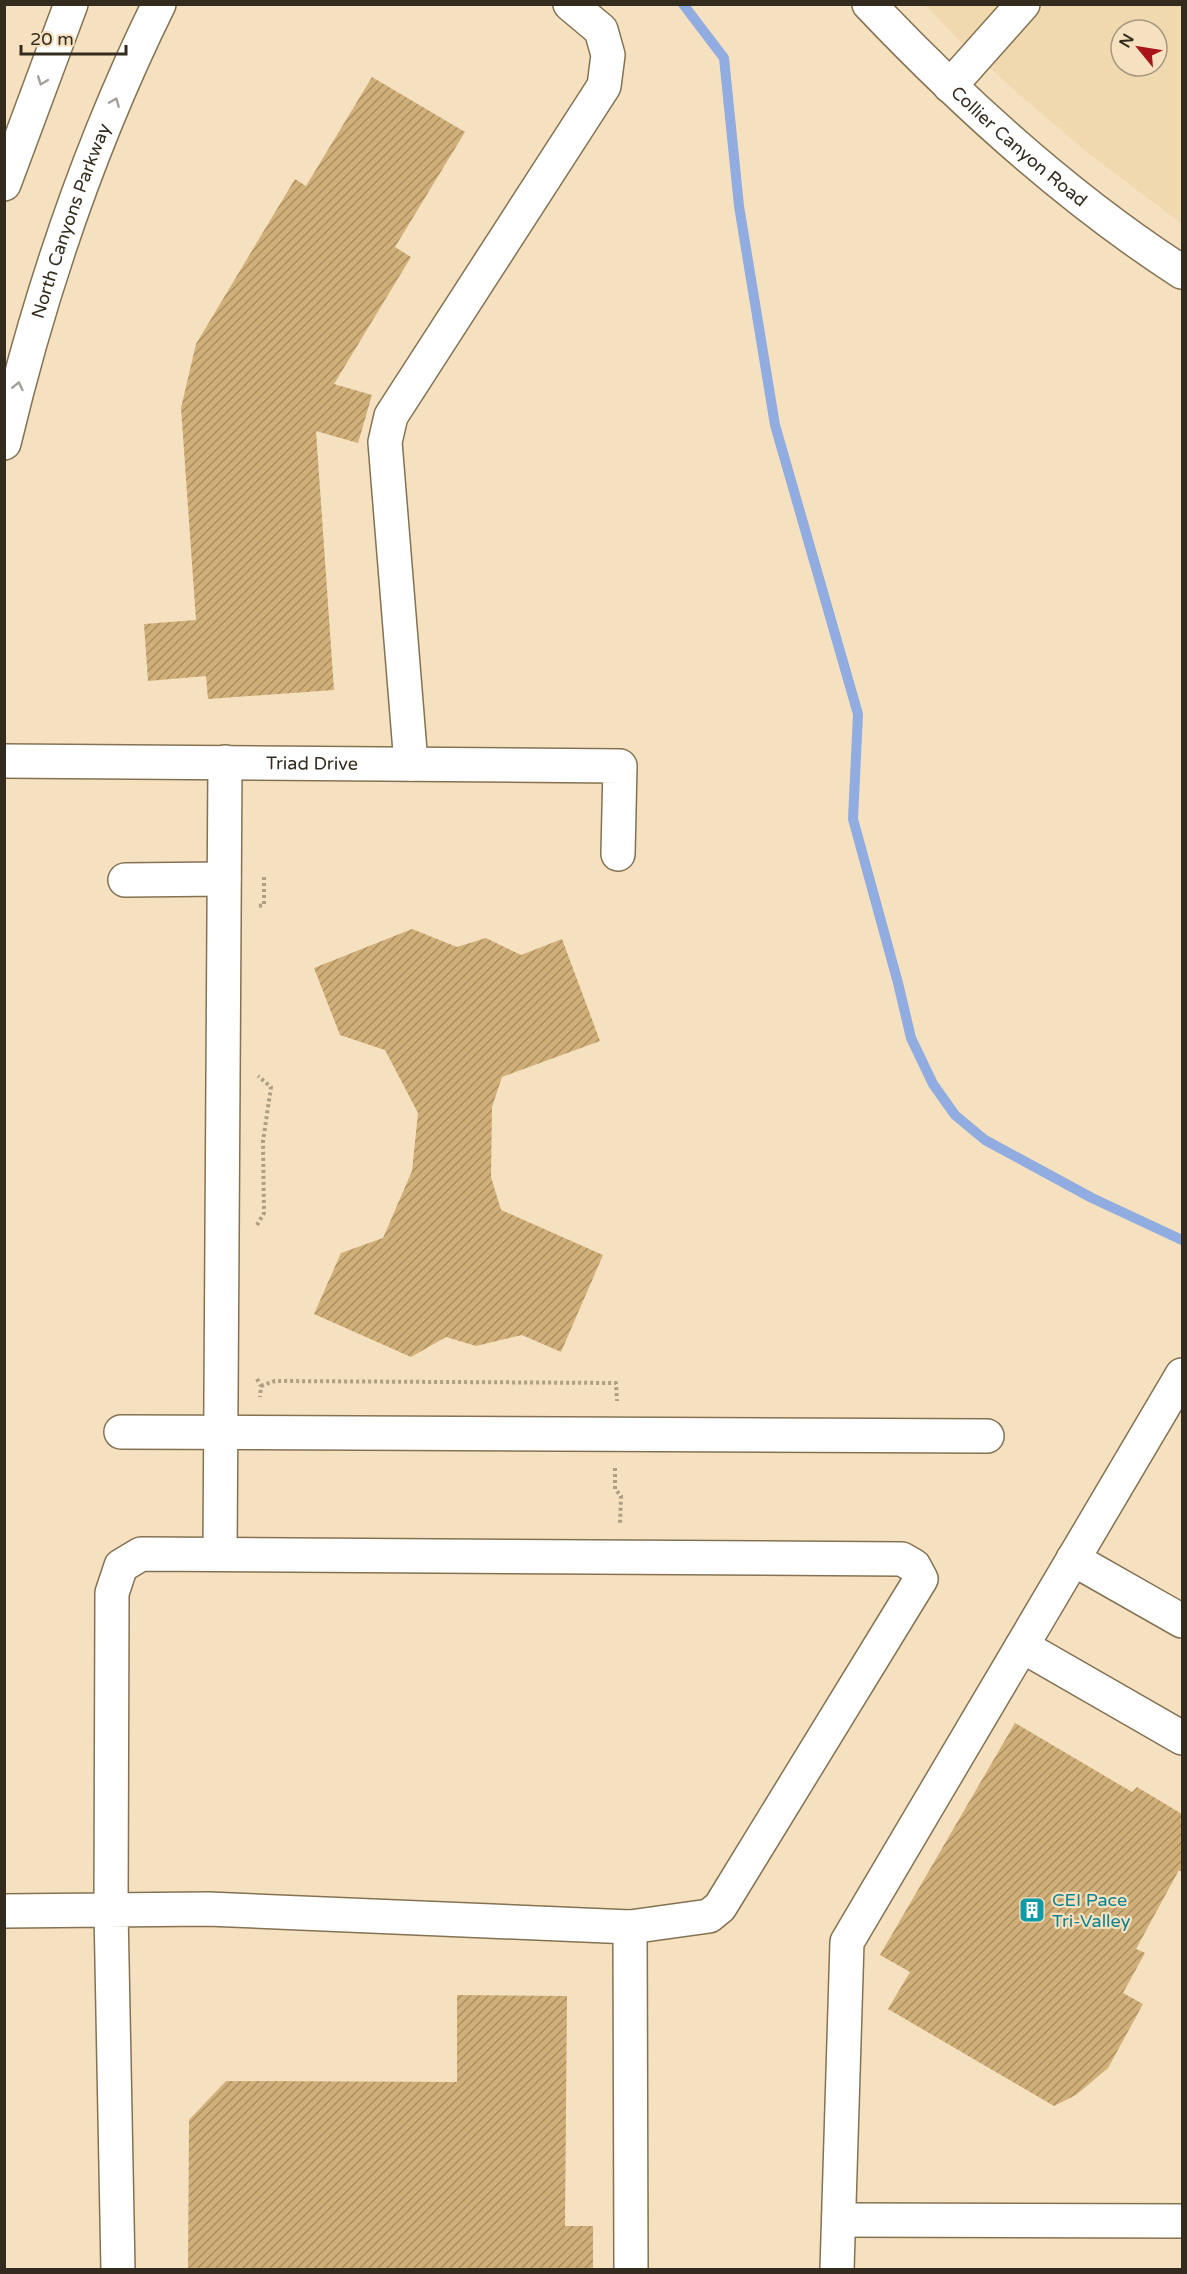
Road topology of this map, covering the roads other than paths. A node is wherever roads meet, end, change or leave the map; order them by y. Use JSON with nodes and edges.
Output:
{"nodes":[{"id":1,"x":159,"y":4,"type":"edge"},
{"id":2,"x":570,"y":4,"type":"edge"},
{"id":3,"x":869,"y":4,"type":"edge"},
{"id":4,"x":1023,"y":4,"type":"edge"},
{"id":5,"x":69,"y":5,"type":"edge"},
{"id":6,"x":950,"y":86,"type":"junction"},
{"id":7,"x":4,"y":184,"type":"edge"},
{"id":8,"x":1182,"y":272,"type":"edge"},
{"id":9,"x":4,"y":443,"type":"edge"},
{"id":10,"x":4,"y":760,"type":"edge"},
{"id":11,"x":225,"y":762,"type":"junction"},
{"id":12,"x":411,"y":764,"type":"junction"},
{"id":13,"x":618,"y":854,"type":"dead end"},
{"id":14,"x":224,"y":879,"type":"junction"},
{"id":15,"x":125,"y":880,"type":"dead end"},
{"id":16,"x":1182,"y":1375,"type":"edge"},
{"id":17,"x":121,"y":1432,"type":"dead end"},
{"id":18,"x":220,"y":1432,"type":"junction"},
{"id":19,"x":987,"y":1436,"type":"dead end"},
{"id":20,"x":220,"y":1554,"type":"junction"},
{"id":21,"x":1073,"y":1559,"type":"junction"},
{"id":22,"x":1182,"y":1621,"type":"edge"},
{"id":23,"x":1022,"y":1646,"type":"junction"},
{"id":24,"x":1182,"y":1738,"type":"edge"},
{"id":25,"x":111,"y":1910,"type":"junction"},
{"id":26,"x":4,"y":1911,"type":"edge"},
{"id":27,"x":630,"y":1927,"type":"junction"},
{"id":28,"x":839,"y":2220,"type":"junction"},
{"id":29,"x":1182,"y":2221,"type":"edge"},
{"id":30,"x":118,"y":2270,"type":"edge"},
{"id":31,"x":631,"y":2270,"type":"edge"},
{"id":32,"x":837,"y":2270,"type":"edge"}],
"edges":[{"from":9,"to":1,"type":"street","name":"North Canyons Parkway","one_way":true},
{"from":2,"to":12,"type":"street"},
{"from":3,"to":6,"type":"street","name":"Collier Canyon Road"},
{"from":4,"to":6,"type":"street"},
{"from":5,"to":7,"type":"street","one_way":true},
{"from":6,"to":8,"type":"street","name":"Collier Canyon Road"},
{"from":10,"to":11,"type":"street","name":"Triad Drive"},
{"from":11,"to":12,"type":"street","name":"Triad Drive"},
{"from":11,"to":14,"type":"street"},
{"from":12,"to":13,"type":"street","name":"Triad Drive"},
{"from":14,"to":15,"type":"street"},
{"from":14,"to":18,"type":"street"},
{"from":16,"to":21,"type":"street"},
{"from":17,"to":18,"type":"street"},
{"from":18,"to":19,"type":"street"},
{"from":18,"to":20,"type":"street"},
{"from":20,"to":25,"type":"street"},
{"from":20,"to":27,"type":"street"},
{"from":21,"to":22,"type":"street"},
{"from":21,"to":23,"type":"street"},
{"from":23,"to":24,"type":"street"},
{"from":23,"to":28,"type":"street"},
{"from":25,"to":26,"type":"street"},
{"from":25,"to":27,"type":"street"},
{"from":25,"to":30,"type":"street"},
{"from":27,"to":31,"type":"street"},
{"from":28,"to":29,"type":"street"},
{"from":28,"to":32,"type":"street"}]}
